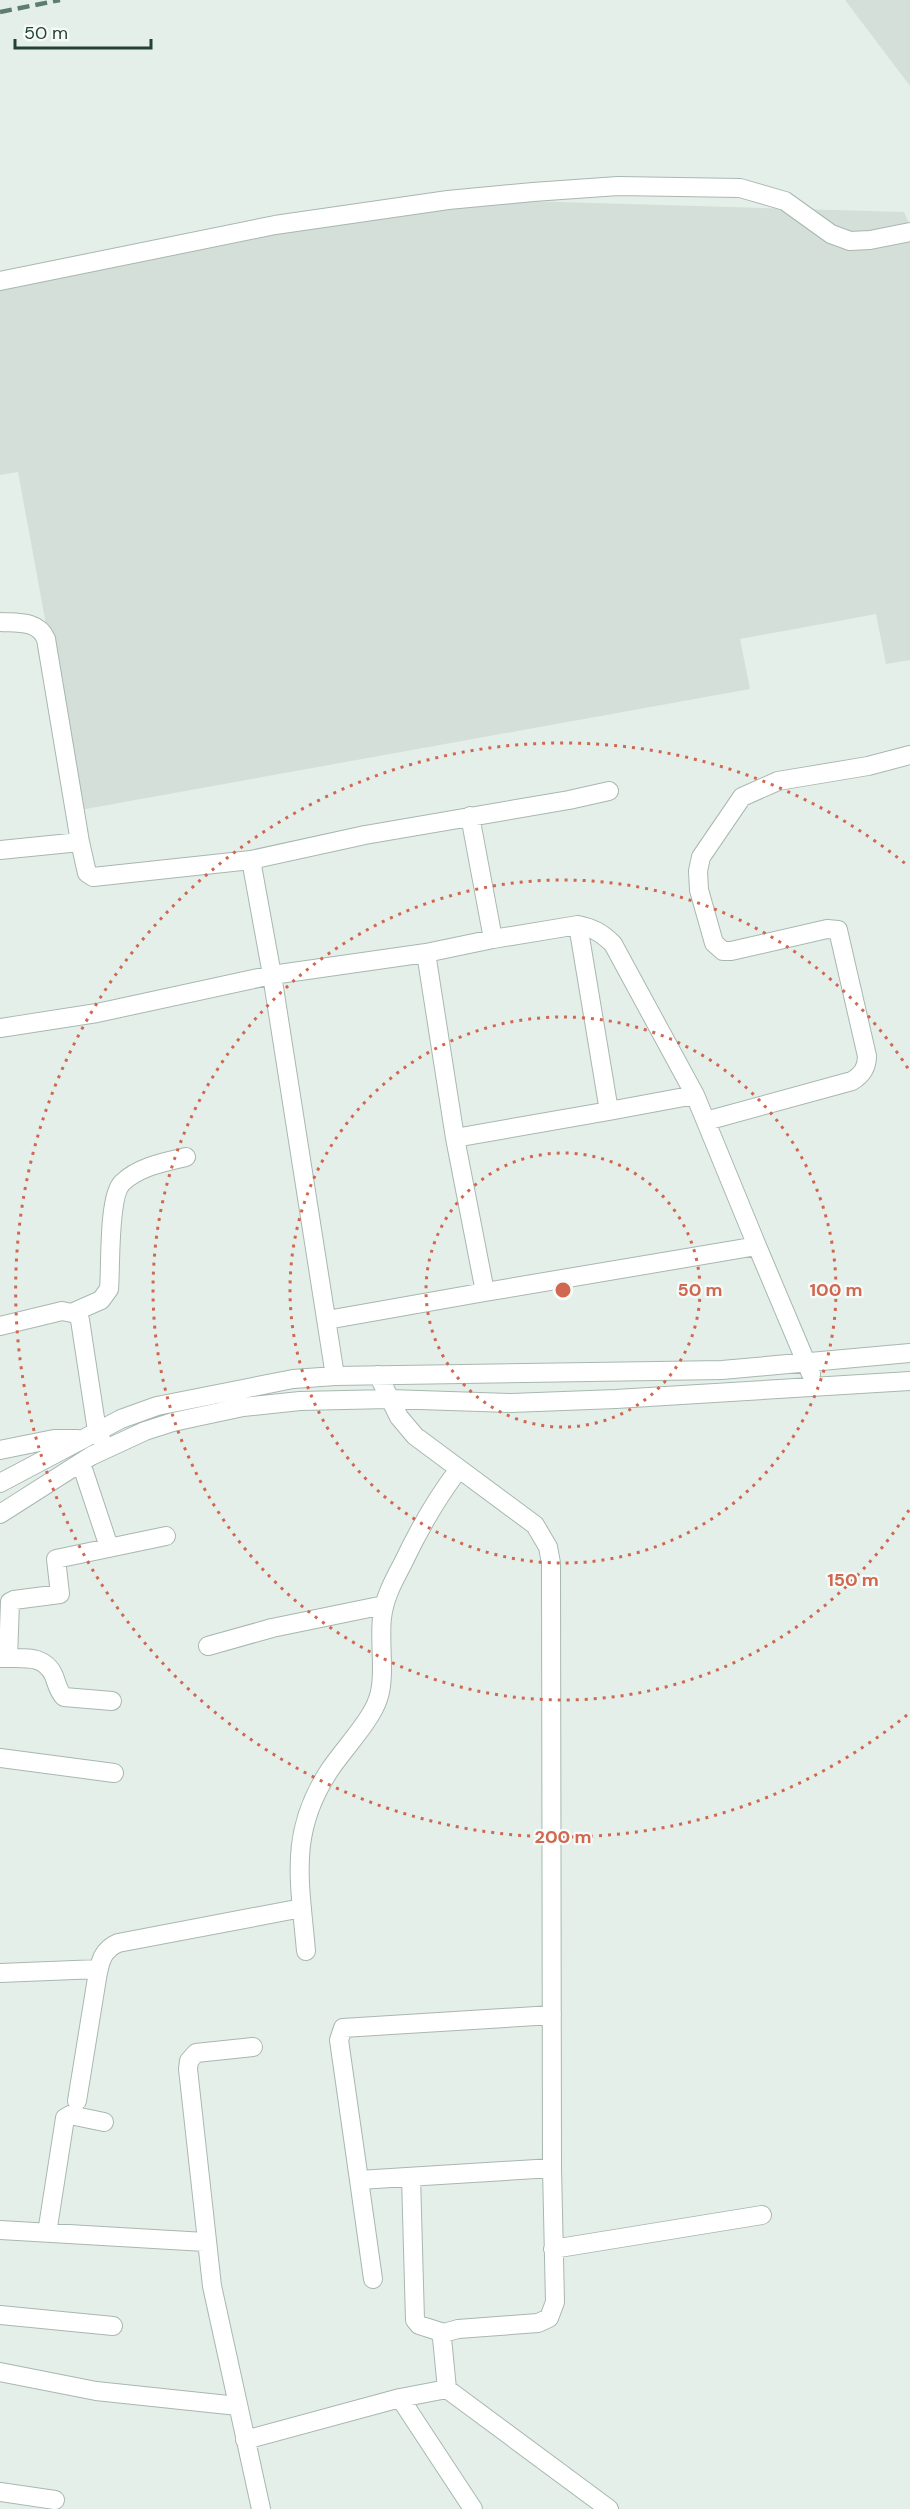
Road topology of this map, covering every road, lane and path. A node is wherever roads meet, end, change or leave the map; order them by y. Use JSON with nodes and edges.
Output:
{"nodes":[{"id":1,"x":910,"y":232,"type":"edge"},
{"id":2,"x":0,"y":281,"type":"edge"},
{"id":3,"x":0,"y":622,"type":"edge"},
{"id":4,"x":910,"y":755,"type":"edge"},
{"id":5,"x":609,"y":791,"type":"dead end"},
{"id":6,"x":470,"y":816,"type":"junction"},
{"id":7,"x":80,"y":842,"type":"junction"},
{"id":8,"x":0,"y":850,"type":"edge"},
{"id":9,"x":251,"y":860,"type":"junction"},
{"id":10,"x":578,"y":925,"type":"junction"},
{"id":11,"x":493,"y":939,"type":"junction"},
{"id":12,"x":426,"y":953,"type":"junction"},
{"id":13,"x":272,"y":975,"type":"junction"},
{"id":14,"x":0,"y":1028,"type":"edge"},
{"id":15,"x":695,"y":1095,"type":"junction"},
{"id":16,"x":609,"y":1111,"type":"junction"},
{"id":17,"x":720,"y":1117,"type":"junction"},
{"id":18,"x":455,"y":1138,"type":"junction"},
{"id":19,"x":186,"y":1157,"type":"dead end"},
{"id":20,"x":758,"y":1246,"type":"junction"},
{"id":21,"x":485,"y":1292,"type":"junction"},
{"id":22,"x":74,"y":1312,"type":"junction"},
{"id":23,"x":327,"y":1320,"type":"junction"},
{"id":24,"x":0,"y":1326,"type":"edge"},
{"id":25,"x":910,"y":1353,"type":"edge"},
{"id":26,"x":807,"y":1364,"type":"junction"},
{"id":27,"x":559,"y":1372,"type":"junction"},
{"id":28,"x":378,"y":1375,"type":"junction"},
{"id":29,"x":334,"y":1376,"type":"junction"},
{"id":30,"x":910,"y":1381,"type":"edge"},
{"id":31,"x":817,"y":1387,"type":"junction"},
{"id":32,"x":389,"y":1399,"type":"junction"},
{"id":33,"x":563,"y":1401,"type":"junction"},
{"id":34,"x":89,"y":1435,"type":"junction"},
{"id":35,"x":105,"y":1449,"type":"junction"},
{"id":36,"x":0,"y":1450,"type":"edge"},
{"id":37,"x":81,"y":1462,"type":"junction"},
{"id":38,"x":459,"y":1469,"type":"junction"},
{"id":39,"x":0,"y":1483,"type":"edge"},
{"id":40,"x":0,"y":1514,"type":"edge"},
{"id":41,"x":166,"y":1536,"type":"dead end"},
{"id":42,"x":109,"y":1547,"type":"junction"},
{"id":43,"x":384,"y":1605,"type":"junction"},
{"id":44,"x":207,"y":1646,"type":"dead end"},
{"id":45,"x":4,"y":1658,"type":"edge"},
{"id":46,"x":112,"y":1701,"type":"dead end"},
{"id":47,"x":0,"y":1758,"type":"edge"},
{"id":48,"x":114,"y":1773,"type":"dead end"},
{"id":49,"x":302,"y":1908,"type":"junction"},
{"id":50,"x":306,"y":1951,"type":"dead end"},
{"id":51,"x":99,"y":1969,"type":"junction"},
{"id":52,"x":0,"y":1973,"type":"edge"},
{"id":53,"x":552,"y":2015,"type":"junction"},
{"id":54,"x":253,"y":2047,"type":"dead end"},
{"id":55,"x":77,"y":2102,"type":"dead end"},
{"id":56,"x":104,"y":2122,"type":"dead end"},
{"id":57,"x":552,"y":2168,"type":"junction"},
{"id":58,"x":411,"y":2177,"type":"junction"},
{"id":59,"x":359,"y":2180,"type":"junction"},
{"id":60,"x":762,"y":2214,"type":"dead end"},
{"id":61,"x":0,"y":2230,"type":"edge"},
{"id":62,"x":47,"y":2233,"type":"junction"},
{"id":63,"x":205,"y":2242,"type":"junction"},
{"id":64,"x":553,"y":2249,"type":"junction"},
{"id":65,"x":374,"y":2279,"type":"dead end"},
{"id":66,"x":0,"y":2315,"type":"edge"},
{"id":67,"x":113,"y":2326,"type":"dead end"},
{"id":68,"x":444,"y":2333,"type":"junction"},
{"id":69,"x":0,"y":2372,"type":"edge"},
{"id":70,"x":447,"y":2389,"type":"junction"},
{"id":71,"x":400,"y":2398,"type":"junction"},
{"id":72,"x":238,"y":2406,"type":"junction"},
{"id":73,"x":245,"y":2440,"type":"junction"},
{"id":74,"x":0,"y":2492,"type":"edge"},
{"id":75,"x":55,"y":2499,"type":"dead end"},
{"id":76,"x":256,"y":2508,"type":"edge"},
{"id":77,"x":473,"y":2509,"type":"edge"},
{"id":78,"x":609,"y":2509,"type":"edge"}],
"edges":[{"from":1,"to":2,"type":"street"},
{"from":3,"to":7,"type":"street"},
{"from":4,"to":17,"type":"street"},
{"from":5,"to":6,"type":"street"},
{"from":6,"to":9,"type":"street"},
{"from":6,"to":11,"type":"street"},
{"from":7,"to":8,"type":"street"},
{"from":7,"to":9,"type":"street"},
{"from":9,"to":13,"type":"street"},
{"from":10,"to":11,"type":"street"},
{"from":10,"to":15,"type":"street"},
{"from":10,"to":16,"type":"street"},
{"from":11,"to":12,"type":"street"},
{"from":12,"to":13,"type":"street"},
{"from":12,"to":18,"type":"street"},
{"from":13,"to":14,"type":"street"},
{"from":13,"to":23,"type":"street"},
{"from":15,"to":16,"type":"street"},
{"from":15,"to":17,"type":"street"},
{"from":16,"to":18,"type":"street"},
{"from":17,"to":20,"type":"street"},
{"from":18,"to":21,"type":"street"},
{"from":19,"to":22,"type":"street"},
{"from":20,"to":21,"type":"street"},
{"from":20,"to":26,"type":"street"},
{"from":21,"to":23,"type":"street"},
{"from":22,"to":24,"type":"street"},
{"from":22,"to":34,"type":"street"},
{"from":23,"to":29,"type":"street"},
{"from":25,"to":26,"type":"street"},
{"from":26,"to":27,"type":"street"},
{"from":26,"to":31,"type":"street"},
{"from":27,"to":28,"type":"street"},
{"from":27,"to":33,"type":"street"},
{"from":28,"to":29,"type":"street"},
{"from":28,"to":32,"type":"street"},
{"from":29,"to":34,"type":"street"},
{"from":30,"to":31,"type":"street"},
{"from":31,"to":33,"type":"street"},
{"from":32,"to":33,"type":"street"},
{"from":32,"to":35,"type":"street"},
{"from":32,"to":38,"type":"street"},
{"from":34,"to":35,"type":"street"},
{"from":34,"to":36,"type":"street"},
{"from":34,"to":39,"type":"street"},
{"from":35,"to":37,"type":"street"},
{"from":37,"to":40,"type":"street"},
{"from":37,"to":42,"type":"street"},
{"from":38,"to":43,"type":"street"},
{"from":38,"to":53,"type":"street"},
{"from":41,"to":42,"type":"street"},
{"from":42,"to":45,"type":"street"},
{"from":43,"to":44,"type":"street"},
{"from":43,"to":49,"type":"street"},
{"from":45,"to":46,"type":"street"},
{"from":47,"to":48,"type":"street"},
{"from":49,"to":50,"type":"street"},
{"from":49,"to":51,"type":"street"},
{"from":51,"to":52,"type":"street"},
{"from":51,"to":55,"type":"street"},
{"from":53,"to":57,"type":"street"},
{"from":53,"to":59,"type":"street"},
{"from":54,"to":63,"type":"street"},
{"from":56,"to":62,"type":"street"},
{"from":57,"to":58,"type":"street"},
{"from":57,"to":64,"type":"street"},
{"from":58,"to":59,"type":"street"},
{"from":58,"to":68,"type":"street"},
{"from":59,"to":65,"type":"street"},
{"from":60,"to":64,"type":"street"},
{"from":61,"to":62,"type":"street"},
{"from":62,"to":63,"type":"street"},
{"from":63,"to":72,"type":"street"},
{"from":64,"to":68,"type":"street"},
{"from":66,"to":67,"type":"street"},
{"from":68,"to":70,"type":"street"},
{"from":69,"to":72,"type":"street"},
{"from":70,"to":71,"type":"street"},
{"from":70,"to":78,"type":"street"},
{"from":71,"to":73,"type":"street"},
{"from":71,"to":77,"type":"street"},
{"from":72,"to":73,"type":"street"},
{"from":73,"to":76,"type":"street"},
{"from":74,"to":75,"type":"street"}]}
